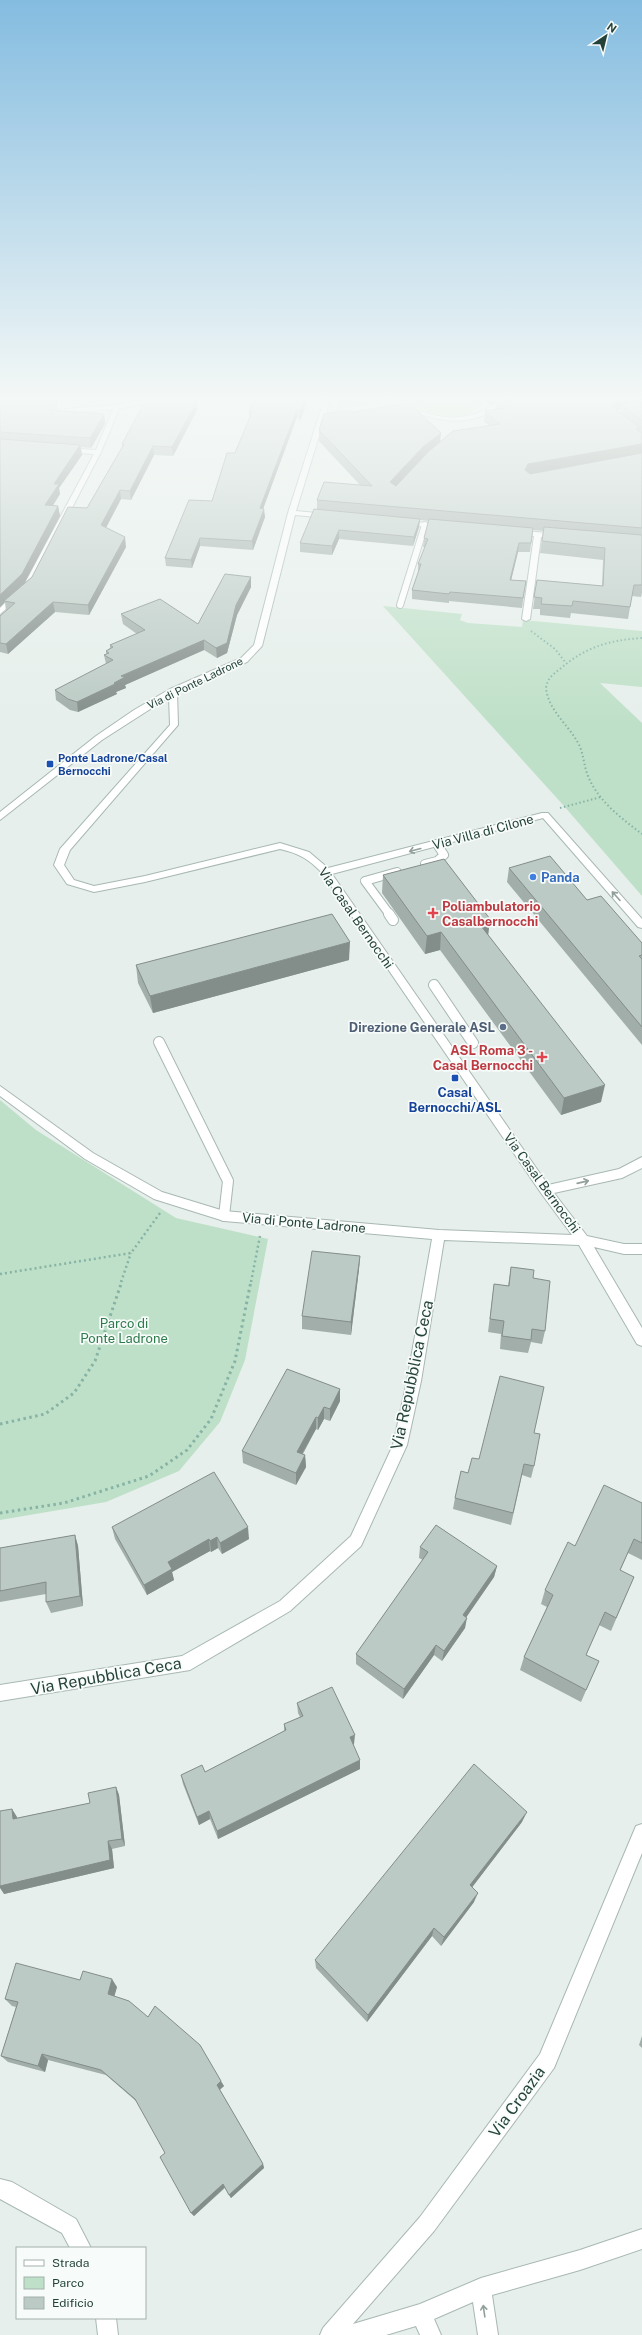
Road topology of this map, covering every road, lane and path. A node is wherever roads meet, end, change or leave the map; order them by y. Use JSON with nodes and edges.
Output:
{"nodes":[{"id":1,"x":69,"y":506,"type":"edge"},
{"id":2,"x":294,"y":506,"type":"edge"},
{"id":3,"x":292,"y":514,"type":"junction"},
{"id":4,"x":339,"y":517,"type":"edge"},
{"id":5,"x":394,"y":522,"type":"edge"},
{"id":6,"x":425,"y":524,"type":"junction"},
{"id":7,"x":455,"y":527,"type":"edge"},
{"id":8,"x":508,"y":531,"type":"edge"},
{"id":9,"x":538,"y":534,"type":"junction"},
{"id":10,"x":568,"y":536,"type":"edge"},
{"id":11,"x":400,"y":604,"type":"dead end"},
{"id":12,"x":0,"y":612,"type":"edge"},
{"id":13,"x":526,"y":619,"type":"dead end"},
{"id":14,"x":529,"y":630,"type":"dead end"},
{"id":15,"x":642,"y":638,"type":"edge"},
{"id":16,"x":566,"y":662,"type":"junction"},
{"id":17,"x":173,"y":691,"type":"junction"},
{"id":18,"x":601,"y":797,"type":"junction"},
{"id":19,"x":545,"y":816,"type":"junction"},
{"id":20,"x":0,"y":817,"type":"edge"},
{"id":21,"x":642,"y":834,"type":"edge"},
{"id":22,"x":437,"y":844,"type":"junction"},
{"id":23,"x":326,"y":872,"type":"junction"},
{"id":24,"x":393,"y":920,"type":"dead end"},
{"id":25,"x":642,"y":925,"type":"edge"},
{"id":26,"x":434,"y":985,"type":"dead end"},
{"id":27,"x":159,"y":1042,"type":"dead end"},
{"id":28,"x":474,"y":1043,"type":"dead end"},
{"id":29,"x":0,"y":1090,"type":"edge"},
{"id":30,"x":642,"y":1162,"type":"edge"},
{"id":31,"x":545,"y":1190,"type":"junction"},
{"id":32,"x":170,"y":1200,"type":"junction"},
{"id":33,"x":224,"y":1216,"type":"junction"},
{"id":34,"x":263,"y":1220,"type":"junction"},
{"id":35,"x":440,"y":1234,"type":"junction"},
{"id":36,"x":583,"y":1240,"type":"junction"},
{"id":37,"x":642,"y":1248,"type":"edge"},
{"id":38,"x":131,"y":1253,"type":"junction"},
{"id":39,"x":0,"y":1274,"type":"edge"},
{"id":40,"x":642,"y":1340,"type":"edge"},
{"id":41,"x":0,"y":1424,"type":"edge"},
{"id":42,"x":0,"y":1513,"type":"edge"},
{"id":43,"x":0,"y":1693,"type":"edge"},
{"id":44,"x":642,"y":1832,"type":"edge"},
{"id":45,"x":0,"y":2189,"type":"edge"},
{"id":46,"x":642,"y":2239,"type":"edge"},
{"id":47,"x":80,"y":2247,"type":"edge"},
{"id":48,"x":481,"y":2288,"type":"junction"},
{"id":49,"x":420,"y":2314,"type":"junction"},
{"id":50,"x":106,"y":2319,"type":"edge"},
{"id":51,"x":108,"y":2335,"type":"edge"},
{"id":52,"x":330,"y":2335,"type":"edge"},
{"id":53,"x":352,"y":2335,"type":"edge"},
{"id":54,"x":430,"y":2335,"type":"edge"},
{"id":55,"x":488,"y":2335,"type":"edge"}],
"edges":[{"from":1,"to":12,"type":"street"},
{"from":2,"to":3,"type":"street","name":"Via di Ponte Ladrone"},
{"from":3,"to":4,"type":"street"},
{"from":3,"to":17,"type":"street","name":"Via di Ponte Ladrone"},
{"from":5,"to":6,"type":"street"},
{"from":6,"to":7,"type":"street"},
{"from":6,"to":11,"type":"lane"},
{"from":8,"to":9,"type":"street"},
{"from":9,"to":10,"type":"street"},
{"from":9,"to":13,"type":"street"},
{"from":14,"to":16,"type":"path"},
{"from":15,"to":16,"type":"path"},
{"from":16,"to":18,"type":"path"},
{"from":17,"to":20,"type":"street","name":"Via di Ponte Ladrone"},
{"from":17,"to":23,"type":"street","name":"Via Casal Bernocchi"},
{"from":18,"to":19,"type":"path"},
{"from":18,"to":21,"type":"path"},
{"from":19,"to":22,"type":"street","name":"Via Villa di Cilone"},
{"from":25,"to":19,"type":"street","name":"Via Villa di Cilone","one_way":true},
{"from":22,"to":23,"type":"street","name":"Via Villa di Cilone","one_way":true},
{"from":22,"to":24,"type":"lane"},
{"from":23,"to":31,"type":"street","name":"Via Casal Bernocchi"},
{"from":26,"to":28,"type":"lane"},
{"from":27,"to":33,"type":"lane"},
{"from":29,"to":32,"type":"street","name":"Via di Ponte Ladrone"},
{"from":31,"to":30,"type":"street","one_way":true},
{"from":31,"to":36,"type":"street","name":"Via Casal Bernocchi"},
{"from":32,"to":33,"type":"street","name":"Via di Ponte Ladrone"},
{"from":32,"to":38,"type":"path"},
{"from":33,"to":34,"type":"street","name":"Via di Ponte Ladrone"},
{"from":34,"to":35,"type":"street","name":"Via di Ponte Ladrone"},
{"from":34,"to":42,"type":"path"},
{"from":35,"to":36,"type":"street","name":"Via di Ponte Ladrone"},
{"from":35,"to":43,"type":"street","name":"Via Repubblica Ceca"},
{"from":36,"to":37,"type":"street","name":"Via di Ponte Ladrone"},
{"from":36,"to":40,"type":"street","name":"Via Casal Bernocchi"},
{"from":38,"to":39,"type":"path"},
{"from":38,"to":41,"type":"path"},
{"from":44,"to":52,"type":"street","name":"Via Croazia"},
{"from":45,"to":47,"type":"street"},
{"from":46,"to":48,"type":"street"},
{"from":48,"to":49,"type":"street"},
{"from":55,"to":48,"type":"street","one_way":true},
{"from":49,"to":53,"type":"street"},
{"from":49,"to":54,"type":"street"},
{"from":50,"to":51,"type":"street"}]}
